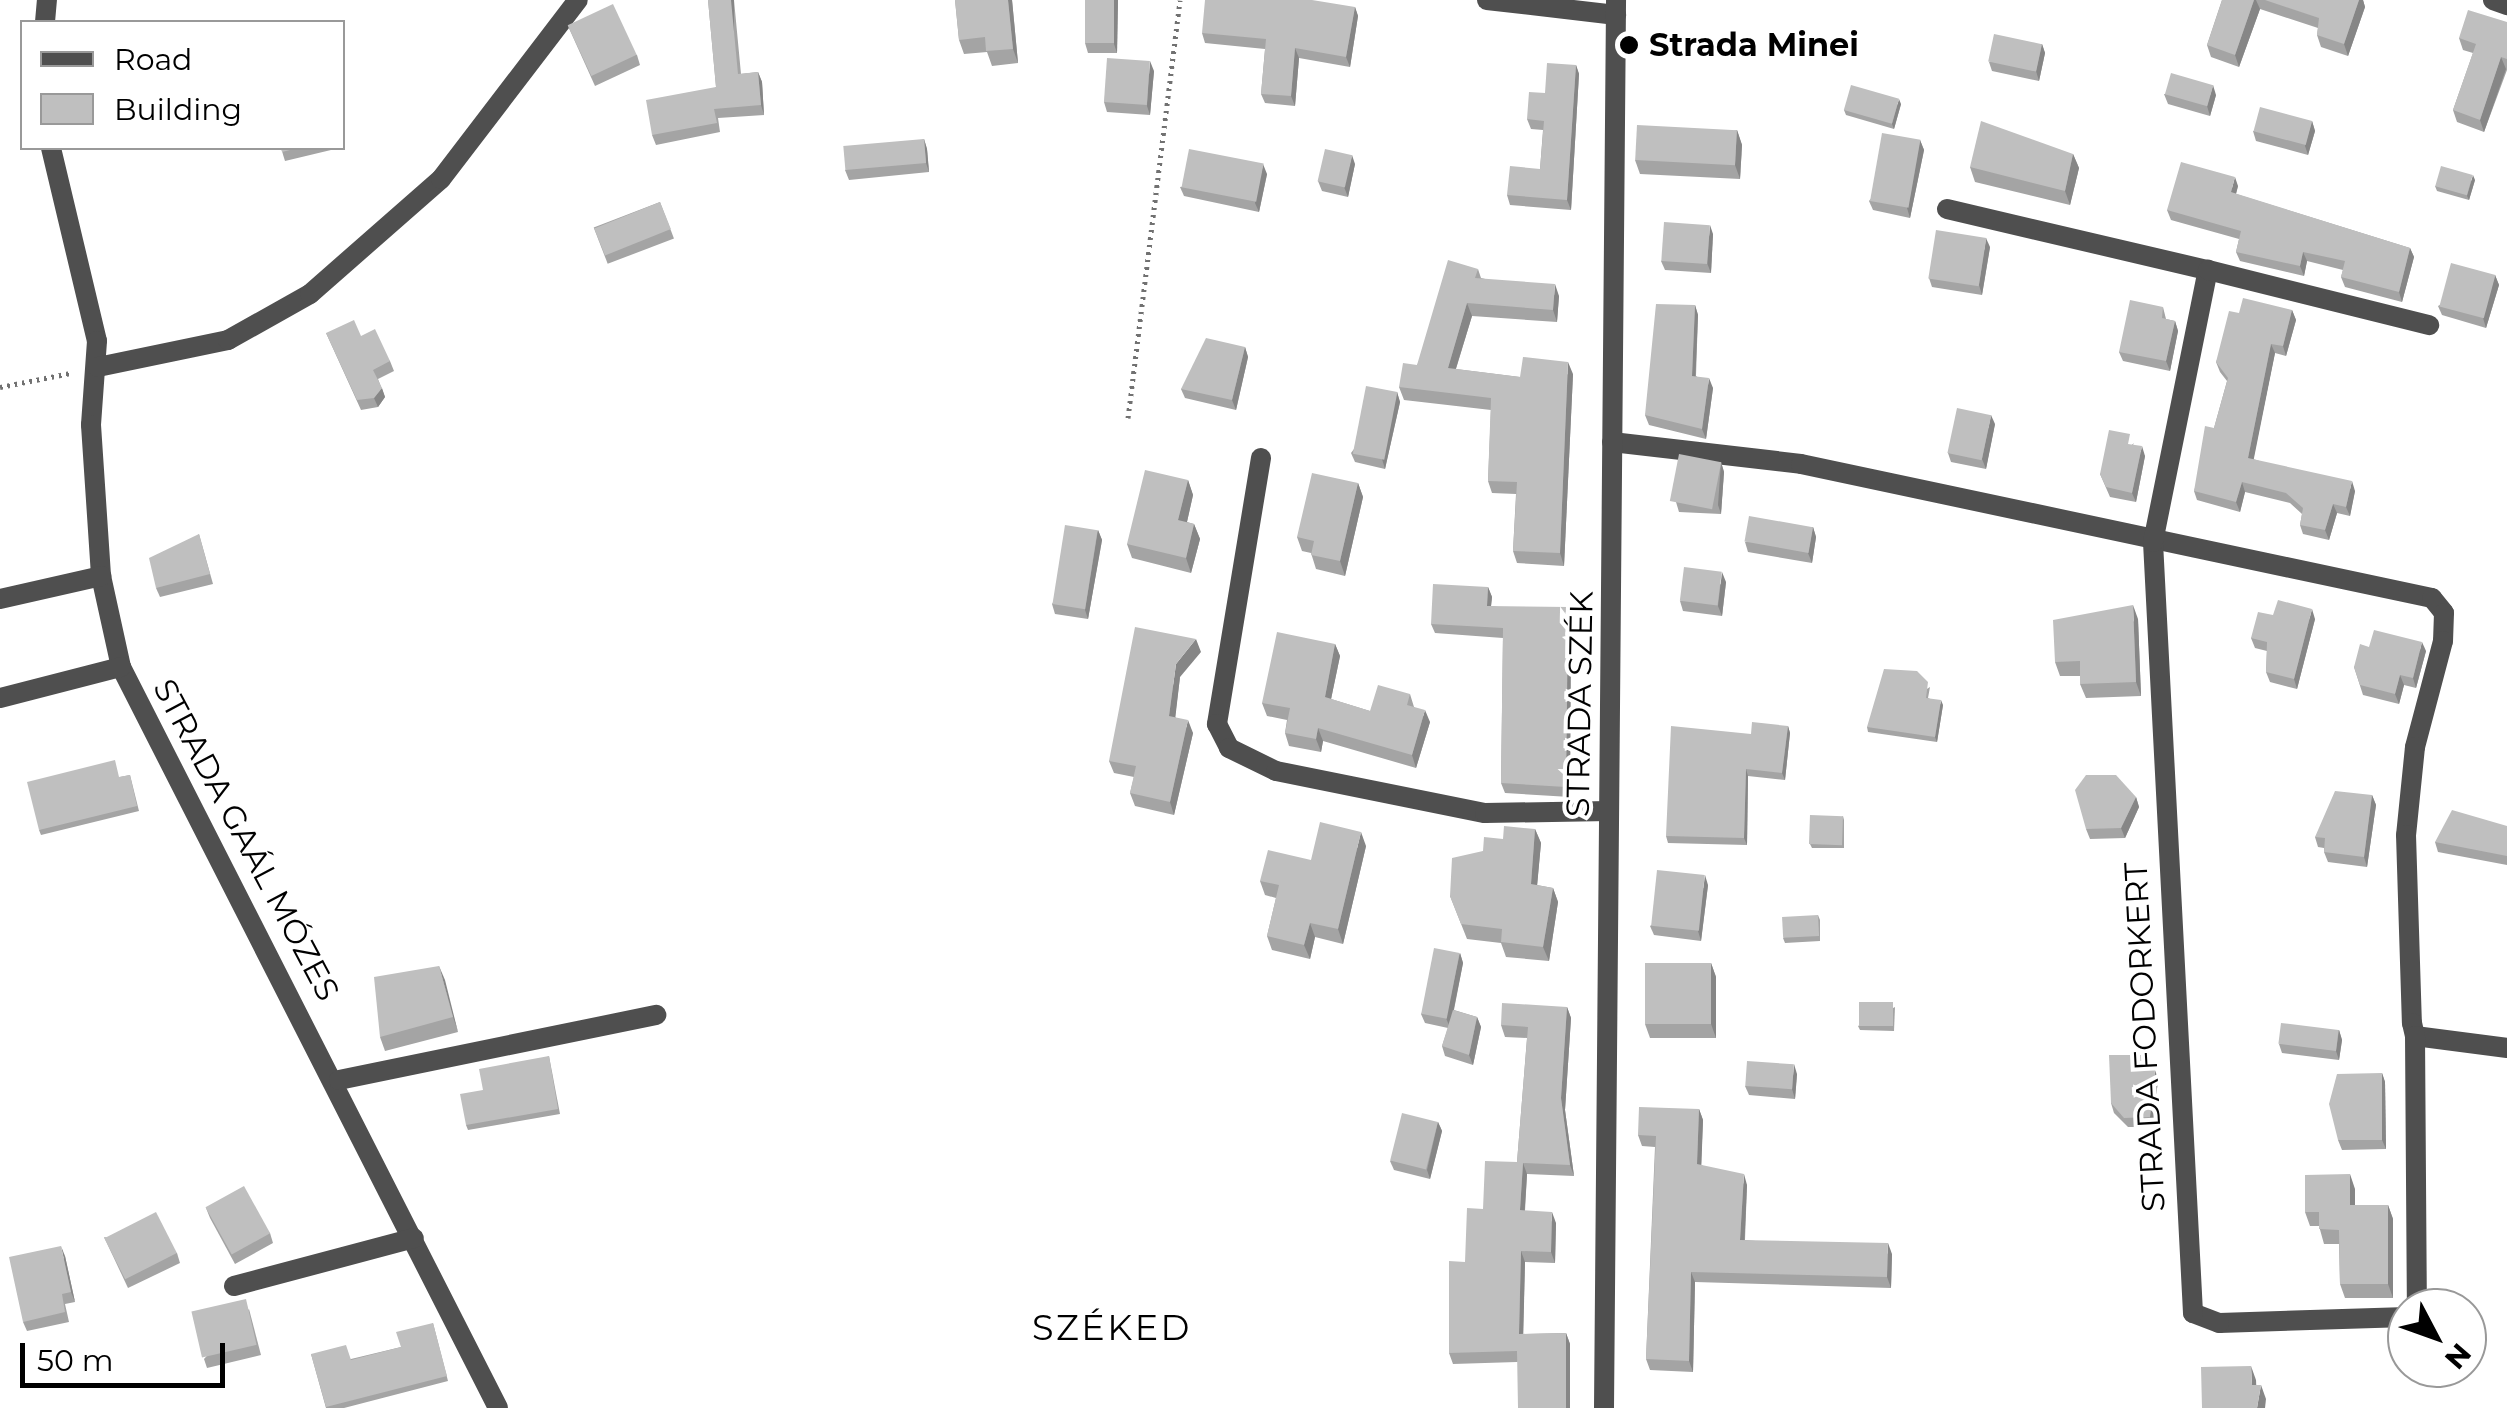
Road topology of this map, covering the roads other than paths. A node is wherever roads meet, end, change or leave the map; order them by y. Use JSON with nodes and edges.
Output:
{"nodes":[{"id":1,"x":578,"y":0,"type":"edge"},
{"id":2,"x":1487,"y":0,"type":"edge"},
{"id":3,"x":2493,"y":0,"type":"edge"},
{"id":4,"x":2507,"y":4,"type":"edge"},
{"id":5,"x":1616,"y":7,"type":"edge"},
{"id":6,"x":50,"y":150,"type":"edge"},
{"id":7,"x":1947,"y":209,"type":"dead end"},
{"id":8,"x":2208,"y":270,"type":"junction"},
{"id":9,"x":2429,"y":325,"type":"dead end"},
{"id":10,"x":98,"y":366,"type":"junction"},
{"id":11,"x":1612,"y":442,"type":"junction"},
{"id":12,"x":1261,"y":458,"type":"dead end"},
{"id":13,"x":2153,"y":542,"type":"junction"},
{"id":14,"x":101,"y":576,"type":"junction"},
{"id":15,"x":0,"y":600,"type":"edge"},
{"id":16,"x":121,"y":667,"type":"junction"},
{"id":17,"x":0,"y":698,"type":"edge"},
{"id":18,"x":1609,"y":812,"type":"junction"},
{"id":19,"x":656,"y":1015,"type":"dead end"},
{"id":20,"x":2415,"y":1036,"type":"junction"},
{"id":21,"x":2507,"y":1048,"type":"edge"},
{"id":22,"x":338,"y":1080,"type":"junction"},
{"id":23,"x":414,"y":1238,"type":"junction"},
{"id":24,"x":234,"y":1286,"type":"dead end"},
{"id":25,"x":2418,"y":1288,"type":"edge"},
{"id":26,"x":2387,"y":1318,"type":"edge"},
{"id":27,"x":498,"y":1408,"type":"edge"},
{"id":28,"x":1604,"y":1408,"type":"edge"}],
"edges":[{"from":1,"to":10,"type":"street"},
{"from":2,"to":5,"type":"street"},
{"from":3,"to":4,"type":"street"},
{"from":5,"to":11,"type":"street","name":"STRADA SZÉK"},
{"from":6,"to":10,"type":"street","name":"STRADA GAÁL MÓZES"},
{"from":7,"to":8,"type":"street"},
{"from":8,"to":9,"type":"street"},
{"from":8,"to":13,"type":"street","name":"STRADA FODORKERT"},
{"from":10,"to":14,"type":"street","name":"STRADA GAÁL MÓZES"},
{"from":11,"to":13,"type":"street"},
{"from":11,"to":18,"type":"street","name":"STRADA SZÉK"},
{"from":12,"to":18,"type":"street"},
{"from":13,"to":20,"type":"street"},
{"from":13,"to":26,"type":"street","name":"STRADA FODORKERT"},
{"from":14,"to":15,"type":"street"},
{"from":14,"to":16,"type":"street","name":"STRADA GAÁL MÓZES"},
{"from":16,"to":17,"type":"street"},
{"from":16,"to":22,"type":"street","name":"STRADA GAÁL MÓZES"},
{"from":18,"to":28,"type":"street","name":"STRADA SZÉK"},
{"from":19,"to":22,"type":"street"},
{"from":20,"to":21,"type":"street"},
{"from":20,"to":25,"type":"street"},
{"from":22,"to":23,"type":"street","name":"STRADA GAÁL MÓZES"},
{"from":23,"to":24,"type":"street"},
{"from":23,"to":27,"type":"street","name":"STRADA GAÁL MÓZES"}]}
